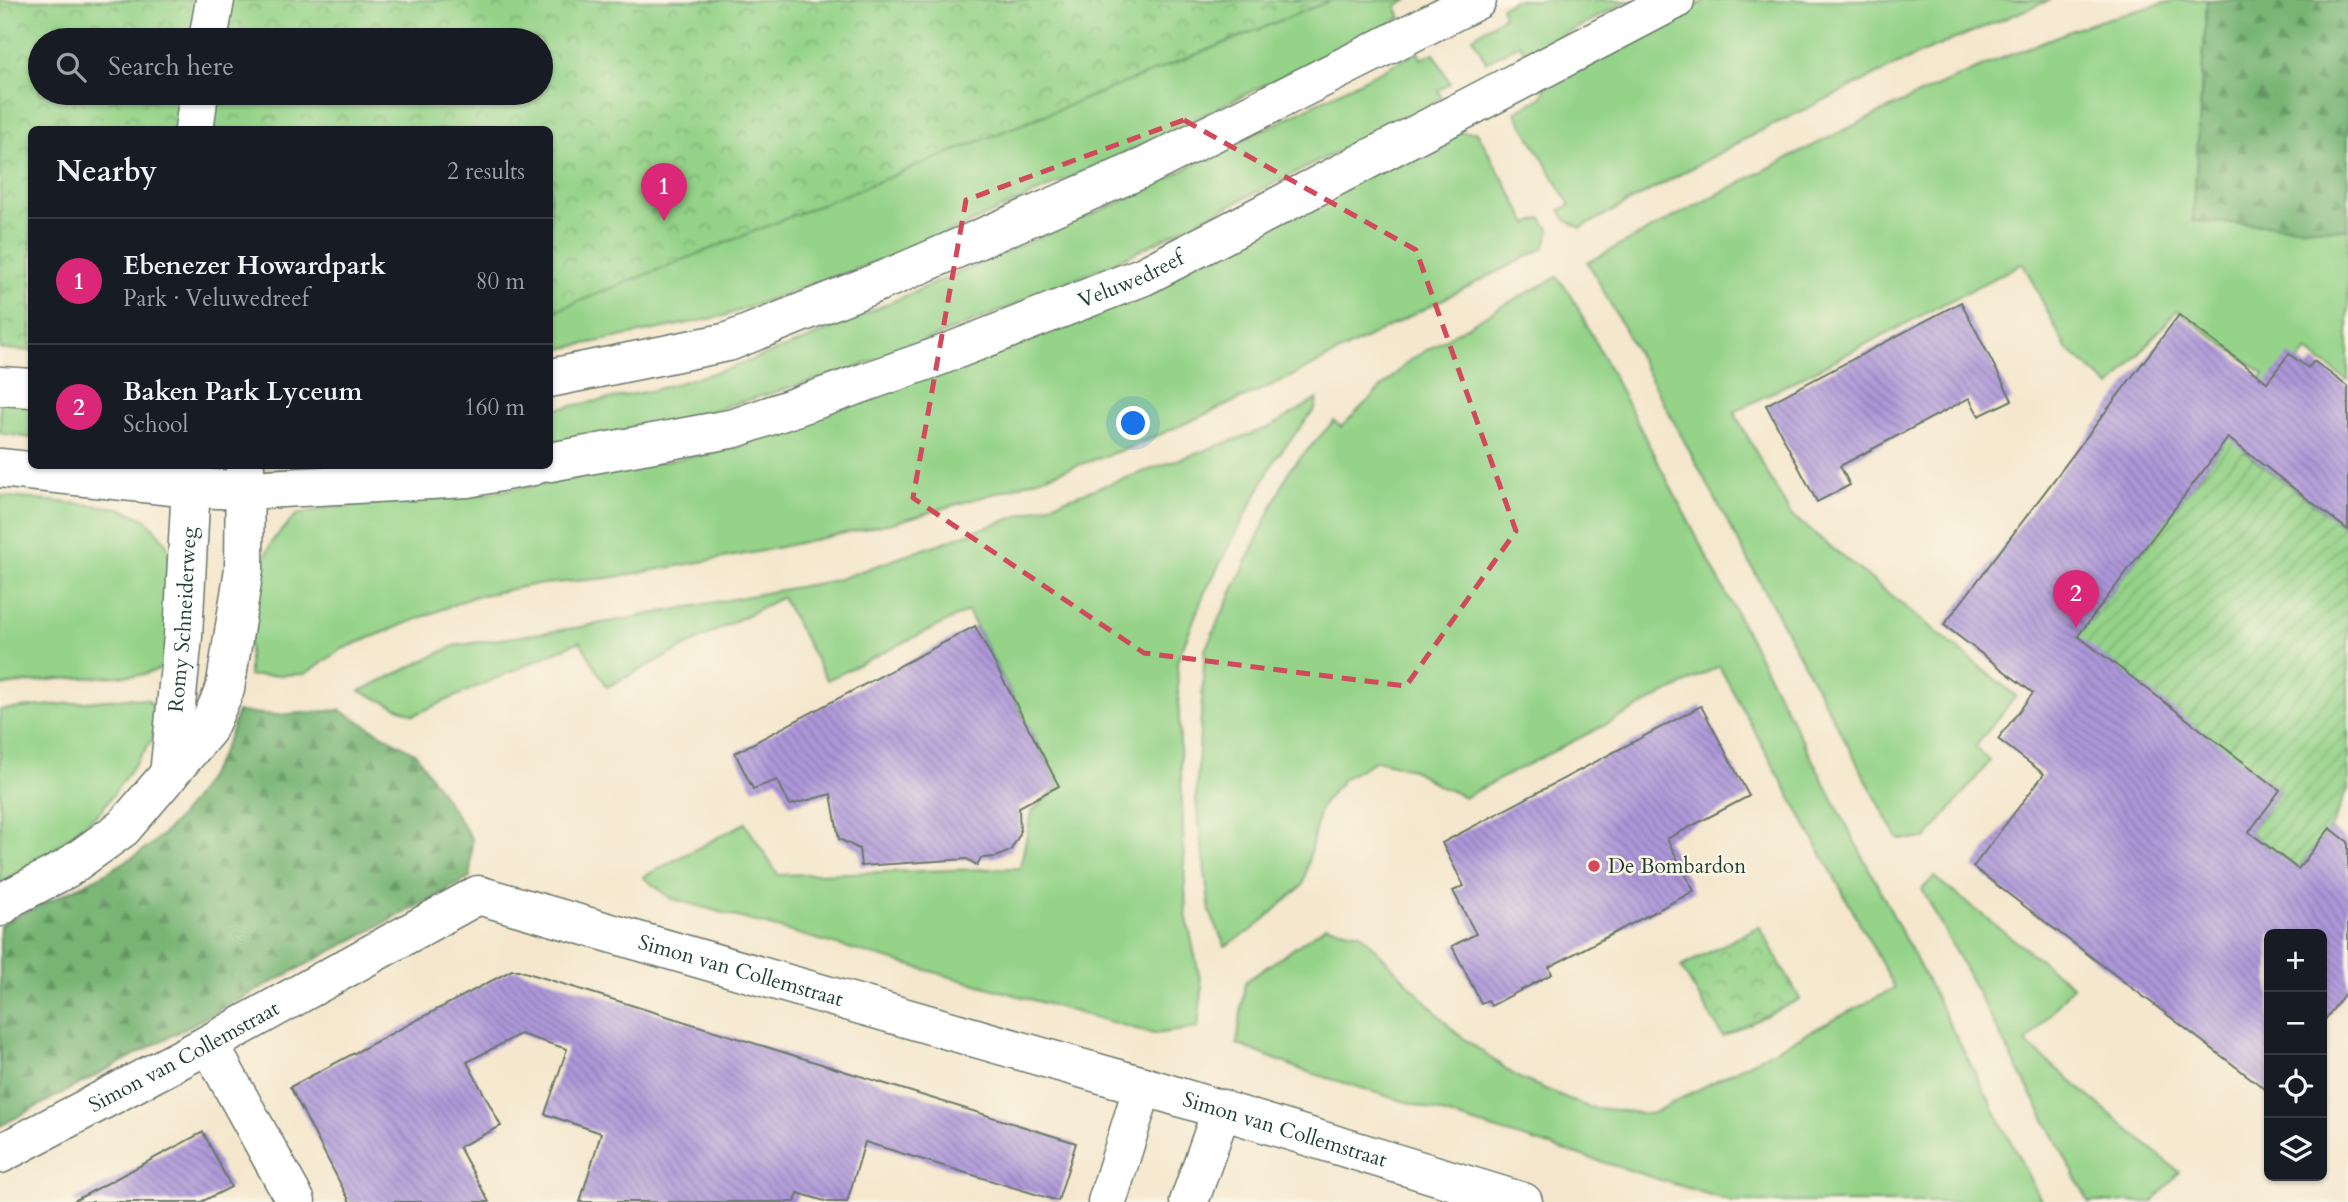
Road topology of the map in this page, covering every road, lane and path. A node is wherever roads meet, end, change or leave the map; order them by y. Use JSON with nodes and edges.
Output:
{"nodes":[{"id":1,"x":215,"y":0,"type":"edge"},
{"id":2,"x":1477,"y":0,"type":"edge"},
{"id":3,"x":1675,"y":0,"type":"edge"},
{"id":4,"x":210,"y":28,"type":"edge"},
{"id":5,"x":197,"y":105,"type":"edge"},
{"id":6,"x":195,"y":126,"type":"edge"},
{"id":7,"x":553,"y":377,"type":"edge"},
{"id":8,"x":0,"y":386,"type":"edge"},
{"id":9,"x":28,"y":388,"type":"edge"},
{"id":10,"x":553,"y":461,"type":"edge"},
{"id":11,"x":0,"y":468,"type":"edge"},
{"id":12,"x":516,"y":469,"type":"edge"},
{"id":13,"x":191,"y":477,"type":"edge"},
{"id":14,"x":245,"y":478,"type":"edge"},
{"id":15,"x":169,"y":775,"type":"junction"},
{"id":16,"x":0,"y":906,"type":"edge"},
{"id":17,"x":209,"y":1044,"type":"junction"},
{"id":18,"x":1143,"y":1086,"type":"junction"},
{"id":19,"x":1222,"y":1109,"type":"junction"},
{"id":20,"x":0,"y":1154,"type":"edge"},
{"id":21,"x":296,"y":1202,"type":"edge"},
{"id":22,"x":1107,"y":1202,"type":"edge"},
{"id":23,"x":1189,"y":1202,"type":"edge"},
{"id":24,"x":1523,"y":1202,"type":"edge"}],
"edges":[{"from":1,"to":4,"type":"street"},
{"from":2,"to":7,"type":"street"},
{"from":3,"to":10,"type":"street","name":"Veluwedreef"},
{"from":5,"to":6,"type":"street"},
{"from":8,"to":9,"type":"street"},
{"from":11,"to":13,"type":"street"},
{"from":12,"to":14,"type":"street"},
{"from":13,"to":14,"type":"street"},
{"from":13,"to":15,"type":"street","name":"Romy Schneiderweg"},
{"from":14,"to":15,"type":"street","name":"Romy Schneiderweg"},
{"from":15,"to":16,"type":"street","name":"Romy Schneiderweg"},
{"from":17,"to":18,"type":"street","name":"Simon van Collemstraat"},
{"from":17,"to":20,"type":"street","name":"Simon van Collemstraat"},
{"from":17,"to":21,"type":"street"},
{"from":18,"to":19,"type":"street","name":"Simon van Collemstraat"},
{"from":18,"to":22,"type":"street"},
{"from":19,"to":23,"type":"street"},
{"from":19,"to":24,"type":"street","name":"Simon van Collemstraat"}]}
